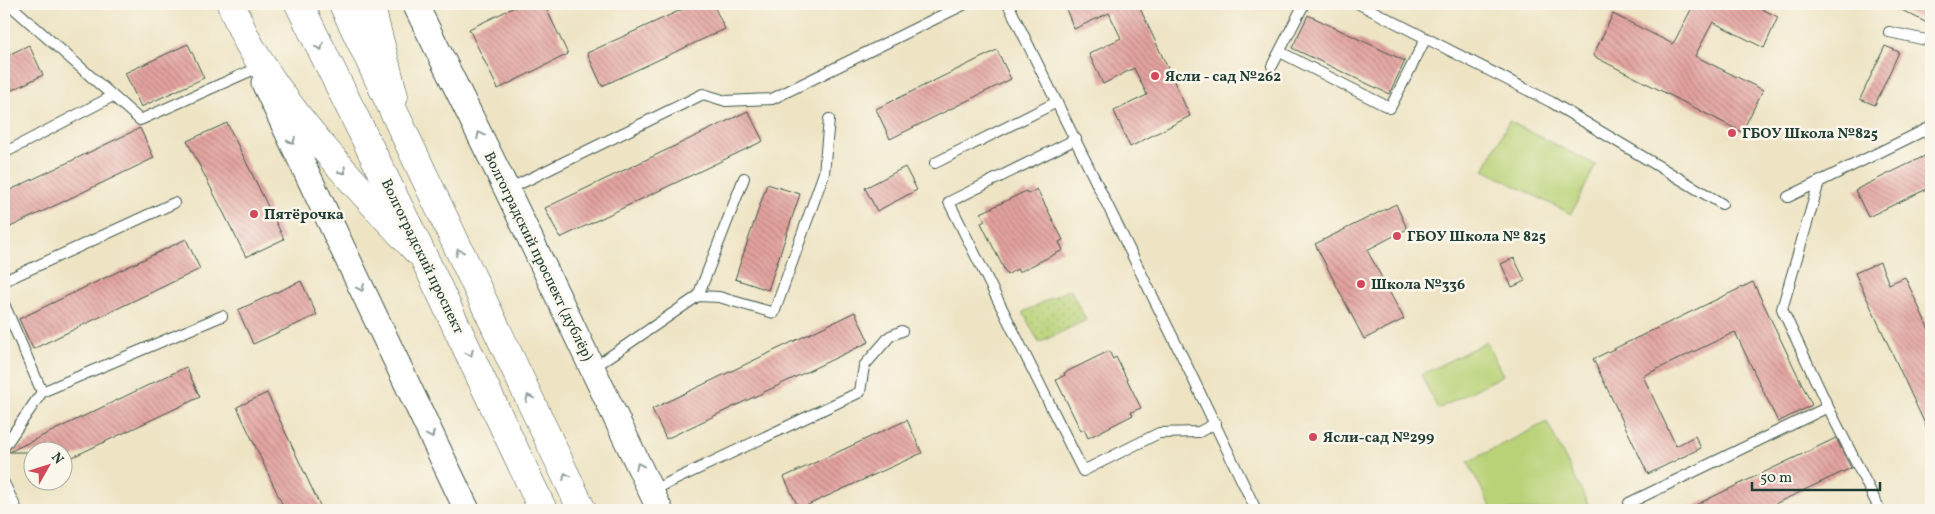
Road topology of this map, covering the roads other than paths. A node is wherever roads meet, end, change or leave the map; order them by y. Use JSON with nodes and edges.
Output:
{"nodes":[{"id":1,"x":9,"y":4,"type":"edge"},
{"id":2,"x":231,"y":4,"type":"edge"},
{"id":3,"x":299,"y":4,"type":"edge"},
{"id":4,"x":343,"y":4,"type":"edge"},
{"id":5,"x":370,"y":4,"type":"edge"},
{"id":6,"x":415,"y":4,"type":"edge"},
{"id":7,"x":965,"y":4,"type":"edge"},
{"id":8,"x":1008,"y":4,"type":"edge"},
{"id":9,"x":1304,"y":4,"type":"edge"},
{"id":10,"x":1359,"y":4,"type":"edge"},
{"id":11,"x":1889,"y":32,"type":"dead end"},
{"id":12,"x":1426,"y":38,"type":"junction"},
{"id":13,"x":1931,"y":41,"type":"edge"},
{"id":14,"x":1280,"y":52,"type":"junction"},
{"id":15,"x":254,"y":58,"type":"junction"},
{"id":16,"x":1272,"y":66,"type":"dead end"},
{"id":17,"x":113,"y":96,"type":"junction"},
{"id":18,"x":1057,"y":102,"type":"junction"},
{"id":19,"x":829,"y":118,"type":"dead end"},
{"id":20,"x":1931,"y":127,"type":"edge"},
{"id":21,"x":405,"y":137,"type":"junction"},
{"id":22,"x":1076,"y":140,"type":"junction"},
{"id":23,"x":4,"y":153,"type":"edge"},
{"id":24,"x":935,"y":163,"type":"dead end"},
{"id":25,"x":744,"y":178,"type":"dead end"},
{"id":26,"x":1819,"y":182,"type":"junction"},
{"id":27,"x":507,"y":190,"type":"junction"},
{"id":28,"x":1788,"y":197,"type":"dead end"},
{"id":29,"x":174,"y":203,"type":"dead end"},
{"id":30,"x":1722,"y":204,"type":"dead end"},
{"id":31,"x":426,"y":262,"type":"junction"},
{"id":32,"x":4,"y":281,"type":"edge"},
{"id":33,"x":698,"y":296,"type":"junction"},
{"id":34,"x":4,"y":304,"type":"edge"},
{"id":35,"x":222,"y":316,"type":"dead end"},
{"id":36,"x":902,"y":331,"type":"dead end"},
{"id":37,"x":593,"y":368,"type":"junction"},
{"id":38,"x":42,"y":392,"type":"junction"},
{"id":39,"x":1828,"y":407,"type":"junction"},
{"id":40,"x":1216,"y":423,"type":"junction"},
{"id":41,"x":4,"y":447,"type":"edge"},
{"id":42,"x":4,"y":483,"type":"edge"},
{"id":43,"x":656,"y":500,"type":"edge"},
{"id":44,"x":1629,"y":503,"type":"dead end"},
{"id":45,"x":17,"y":510,"type":"edge"},
{"id":46,"x":467,"y":510,"type":"edge"},
{"id":47,"x":544,"y":510,"type":"edge"},
{"id":48,"x":582,"y":510,"type":"edge"},
{"id":49,"x":1255,"y":510,"type":"edge"},
{"id":50,"x":1880,"y":510,"type":"edge"}],
"edges":[{"from":1,"to":17,"type":"lane"},
{"from":2,"to":15,"type":"main road"},
{"from":3,"to":31,"type":"main road","name":"Волгоградский проспект","one_way":true},
{"from":4,"to":21,"type":"main road"},
{"from":5,"to":21,"type":"main road"},
{"from":27,"to":6,"type":"street","name":"Волгоградский проспект (дублёр)","one_way":true},
{"from":7,"to":27,"type":"lane"},
{"from":8,"to":18,"type":"lane"},
{"from":9,"to":14,"type":"lane"},
{"from":10,"to":12,"type":"lane"},
{"from":11,"to":13,"type":"lane"},
{"from":12,"to":14,"type":"lane"},
{"from":12,"to":30,"type":"lane"},
{"from":14,"to":16,"type":"lane"},
{"from":15,"to":17,"type":"lane"},
{"from":15,"to":31,"type":"main road","one_way":true},
{"from":15,"to":46,"type":"street","one_way":true},
{"from":17,"to":23,"type":"lane"},
{"from":18,"to":22,"type":"lane"},
{"from":18,"to":24,"type":"lane"},
{"from":19,"to":33,"type":"lane"},
{"from":20,"to":26,"type":"lane"},
{"from":48,"to":21,"type":"main road","one_way":true},
{"from":22,"to":40,"type":"lane"},
{"from":22,"to":40,"type":"lane"},
{"from":25,"to":33,"type":"lane"},
{"from":26,"to":28,"type":"lane"},
{"from":26,"to":39,"type":"lane"},
{"from":27,"to":37,"type":"street","name":"Волгоградский проспект (дублёр)"},
{"from":29,"to":32,"type":"lane"},
{"from":31,"to":47,"type":"main road","name":"Волгоградский проспект","one_way":true},
{"from":33,"to":37,"type":"lane"},
{"from":34,"to":38,"type":"lane"},
{"from":35,"to":38,"type":"lane"},
{"from":36,"to":43,"type":"lane"},
{"from":43,"to":37,"type":"street","name":"Волгоградский проспект (дублёр)","one_way":true},
{"from":38,"to":41,"type":"lane"},
{"from":39,"to":44,"type":"lane"},
{"from":39,"to":50,"type":"lane"},
{"from":40,"to":49,"type":"lane"},
{"from":42,"to":45,"type":"lane"}]}
